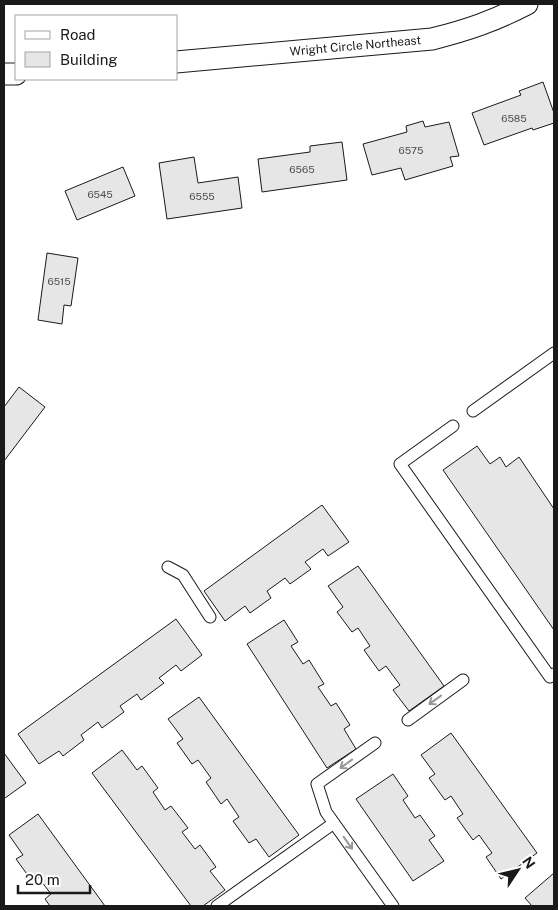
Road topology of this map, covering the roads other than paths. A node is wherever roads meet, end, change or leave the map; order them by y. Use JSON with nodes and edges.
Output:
{"nodes":[{"id":1,"x":527,"y":4,"type":"edge"},
{"id":2,"x":178,"y":62,"type":"edge"},
{"id":3,"x":554,"y":353,"type":"edge"},
{"id":4,"x":474,"y":412,"type":"dead end"},
{"id":5,"x":453,"y":426,"type":"dead end"},
{"id":6,"x":168,"y":567,"type":"dead end"},
{"id":7,"x":210,"y":618,"type":"dead end"},
{"id":8,"x":554,"y":674,"type":"edge"},
{"id":9,"x":463,"y":680,"type":"dead end"},
{"id":10,"x":408,"y":720,"type":"dead end"},
{"id":11,"x":375,"y":743,"type":"dead end"},
{"id":12,"x":334,"y":824,"type":"junction"},
{"id":13,"x":217,"y":906,"type":"edge"},
{"id":14,"x":393,"y":906,"type":"edge"}],
"edges":[{"from":1,"to":2,"type":"street","name":"Wright Circle Northeast"},
{"from":3,"to":4,"type":"lane"},
{"from":5,"to":8,"type":"lane"},
{"from":6,"to":7,"type":"lane"},
{"from":9,"to":10,"type":"lane","one_way":true},
{"from":11,"to":12,"type":"lane","one_way":true},
{"from":12,"to":13,"type":"lane"},
{"from":12,"to":14,"type":"lane","one_way":true}]}
